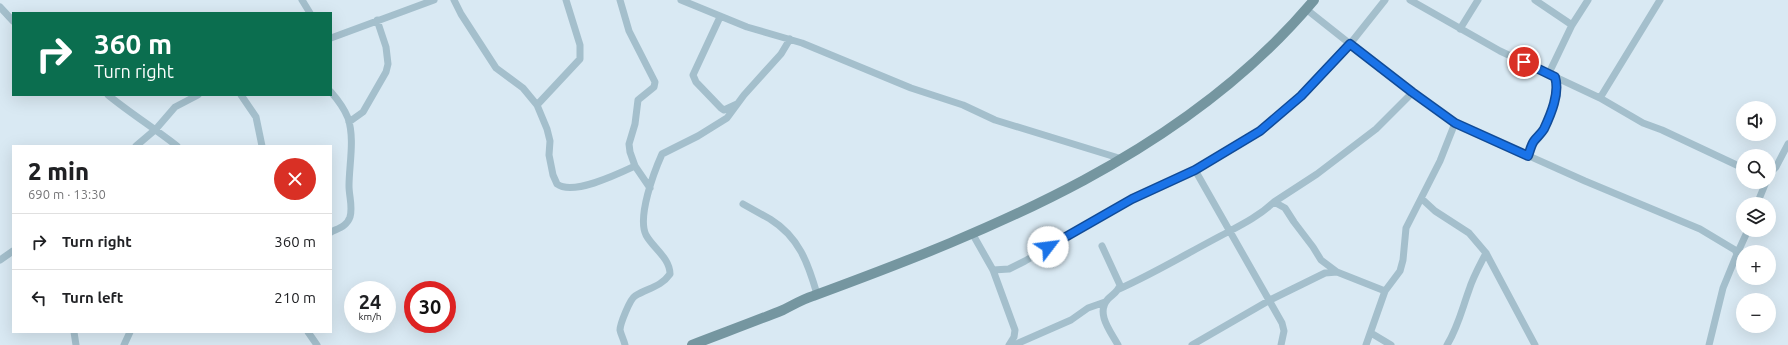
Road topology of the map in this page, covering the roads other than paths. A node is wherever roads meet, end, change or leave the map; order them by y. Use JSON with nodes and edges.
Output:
{"nodes":[{"id":1,"x":302,"y":0,"type":"edge"},
{"id":2,"x":434,"y":0,"type":"edge"},
{"id":3,"x":454,"y":0,"type":"edge"},
{"id":4,"x":566,"y":0,"type":"edge"},
{"id":5,"x":620,"y":0,"type":"edge"},
{"id":6,"x":681,"y":0,"type":"edge"},
{"id":7,"x":1314,"y":0,"type":"edge"},
{"id":8,"x":1385,"y":0,"type":"edge"},
{"id":9,"x":1410,"y":0,"type":"edge"},
{"id":10,"x":1478,"y":0,"type":"edge"},
{"id":11,"x":1535,"y":0,"type":"edge"},
{"id":12,"x":1588,"y":0,"type":"edge"},
{"id":13,"x":1660,"y":0,"type":"edge"},
{"id":14,"x":0,"y":7,"type":"edge"},
{"id":15,"x":1306,"y":9,"type":"junction"},
{"id":16,"x":309,"y":12,"type":"edge"},
{"id":17,"x":720,"y":16,"type":"junction"},
{"id":18,"x":12,"y":20,"type":"edge"},
{"id":19,"x":377,"y":20,"type":"junction"},
{"id":20,"x":1572,"y":25,"type":"junction"},
{"id":21,"x":1460,"y":29,"type":"junction"},
{"id":22,"x":332,"y":38,"type":"edge"},
{"id":23,"x":790,"y":39,"type":"junction"},
{"id":24,"x":1350,"y":44,"type":"junction"},
{"id":25,"x":1552,"y":75,"type":"junction"},
{"id":26,"x":1412,"y":92,"type":"junction"},
{"id":27,"x":332,"y":93,"type":"edge"},
{"id":28,"x":109,"y":96,"type":"edge"},
{"id":29,"x":196,"y":96,"type":"edge"},
{"id":30,"x":242,"y":96,"type":"edge"},
{"id":31,"x":1600,"y":98,"type":"junction"},
{"id":32,"x":739,"y":104,"type":"junction"},
{"id":33,"x":537,"y":105,"type":"junction"},
{"id":34,"x":349,"y":122,"type":"junction"},
{"id":35,"x":1455,"y":123,"type":"junction"},
{"id":36,"x":156,"y":129,"type":"junction"},
{"id":37,"x":1788,"y":144,"type":"edge"},
{"id":38,"x":137,"y":145,"type":"edge"},
{"id":39,"x":176,"y":145,"type":"edge"},
{"id":40,"x":262,"y":145,"type":"edge"},
{"id":41,"x":1528,"y":156,"type":"junction"},
{"id":42,"x":1122,"y":159,"type":"junction"},
{"id":43,"x":1736,"y":165,"type":"edge"},
{"id":44,"x":635,"y":166,"type":"junction"},
{"id":45,"x":1776,"y":166,"type":"edge"},
{"id":46,"x":1195,"y":170,"type":"junction"},
{"id":47,"x":650,"y":188,"type":"junction"},
{"id":48,"x":1422,"y":199,"type":"junction"},
{"id":49,"x":1274,"y":202,"type":"junction"},
{"id":50,"x":743,"y":204,"type":"dead end"},
{"id":51,"x":332,"y":231,"type":"edge"},
{"id":52,"x":1229,"y":231,"type":"junction"},
{"id":53,"x":972,"y":233,"type":"junction"},
{"id":54,"x":1102,"y":246,"type":"dead end"},
{"id":55,"x":1736,"y":251,"type":"edge"},
{"id":56,"x":12,"y":252,"type":"edge"},
{"id":57,"x":1486,"y":254,"type":"junction"},
{"id":58,"x":1736,"y":258,"type":"edge"},
{"id":59,"x":0,"y":260,"type":"edge"},
{"id":60,"x":1321,"y":260,"type":"junction"},
{"id":61,"x":993,"y":270,"type":"junction"},
{"id":62,"x":1338,"y":272,"type":"junction"},
{"id":63,"x":1319,"y":274,"type":"junction"},
{"id":64,"x":1119,"y":289,"type":"junction"},
{"id":65,"x":1385,"y":291,"type":"junction"},
{"id":66,"x":817,"y":294,"type":"junction"},
{"id":67,"x":1270,"y":300,"type":"junction"},
{"id":68,"x":1105,"y":302,"type":"junction"},
{"id":69,"x":74,"y":333,"type":"edge"},
{"id":70,"x":130,"y":333,"type":"edge"},
{"id":71,"x":309,"y":333,"type":"edge"},
{"id":72,"x":1371,"y":333,"type":"junction"},
{"id":73,"x":715,"y":341,"type":"edge"},
{"id":74,"x":1202,"y":343,"type":"edge"},
{"id":75,"x":76,"y":345,"type":"edge"},
{"id":76,"x":124,"y":345,"type":"edge"},
{"id":77,"x":317,"y":345,"type":"edge"},
{"id":78,"x":625,"y":345,"type":"edge"},
{"id":79,"x":692,"y":345,"type":"edge"},
{"id":80,"x":1009,"y":345,"type":"edge"},
{"id":81,"x":1014,"y":345,"type":"edge"},
{"id":82,"x":1118,"y":345,"type":"edge"},
{"id":83,"x":1192,"y":345,"type":"edge"},
{"id":84,"x":1281,"y":345,"type":"edge"},
{"id":85,"x":1366,"y":345,"type":"edge"},
{"id":86,"x":1391,"y":345,"type":"edge"},
{"id":87,"x":1447,"y":345,"type":"edge"},
{"id":88,"x":1535,"y":345,"type":"edge"},
{"id":89,"x":1709,"y":345,"type":"edge"}],
"edges":[{"from":1,"to":16,"type":"street"},
{"from":2,"to":19,"type":"street"},
{"from":3,"to":33,"type":"street"},
{"from":4,"to":33,"type":"street"},
{"from":5,"to":44,"type":"street"},
{"from":6,"to":17,"type":"street"},
{"from":7,"to":15,"type":"main road"},
{"from":8,"to":24,"type":"street"},
{"from":9,"to":21,"type":"street"},
{"from":10,"to":21,"type":"street"},
{"from":11,"to":20,"type":"street"},
{"from":12,"to":20,"type":"street"},
{"from":13,"to":31,"type":"street"},
{"from":14,"to":18,"type":"street"},
{"from":15,"to":24,"type":"street"},
{"from":15,"to":42,"type":"main road"},
{"from":17,"to":23,"type":"street"},
{"from":17,"to":32,"type":"street"},
{"from":19,"to":22,"type":"street"},
{"from":19,"to":34,"type":"street"},
{"from":20,"to":25,"type":"street"},
{"from":21,"to":25,"type":"street"},
{"from":23,"to":32,"type":"street"},
{"from":23,"to":42,"type":"street"},
{"from":24,"to":26,"type":"street"},
{"from":24,"to":46,"type":"street"},
{"from":25,"to":31,"type":"street"},
{"from":25,"to":41,"type":"street"},
{"from":26,"to":35,"type":"street"},
{"from":26,"to":49,"type":"street"},
{"from":27,"to":34,"type":"street"},
{"from":28,"to":36,"type":"street"},
{"from":29,"to":36,"type":"street"},
{"from":30,"to":40,"type":"street"},
{"from":31,"to":43,"type":"street"},
{"from":32,"to":47,"type":"street"},
{"from":33,"to":44,"type":"street"},
{"from":34,"to":51,"type":"street"},
{"from":35,"to":41,"type":"street"},
{"from":35,"to":48,"type":"street"},
{"from":36,"to":38,"type":"street"},
{"from":36,"to":39,"type":"street"},
{"from":37,"to":45,"type":"street"},
{"from":41,"to":55,"type":"street"},
{"from":42,"to":53,"type":"main road"},
{"from":44,"to":47,"type":"street"},
{"from":46,"to":52,"type":"street"},
{"from":46,"to":61,"type":"street"},
{"from":47,"to":78,"type":"street"},
{"from":48,"to":57,"type":"street"},
{"from":48,"to":65,"type":"street"},
{"from":49,"to":52,"type":"street"},
{"from":49,"to":60,"type":"street"},
{"from":50,"to":66,"type":"street"},
{"from":52,"to":64,"type":"street"},
{"from":52,"to":67,"type":"street"},
{"from":53,"to":61,"type":"street"},
{"from":53,"to":66,"type":"main road"},
{"from":54,"to":64,"type":"street"},
{"from":56,"to":59,"type":"street"},
{"from":57,"to":87,"type":"street"},
{"from":57,"to":88,"type":"street"},
{"from":58,"to":89,"type":"street"},
{"from":60,"to":62,"type":"street"},
{"from":60,"to":63,"type":"street"},
{"from":61,"to":80,"type":"street"},
{"from":62,"to":63,"type":"street"},
{"from":62,"to":65,"type":"street"},
{"from":63,"to":67,"type":"street"},
{"from":64,"to":68,"type":"street"},
{"from":65,"to":72,"type":"street"},
{"from":66,"to":73,"type":"main road"},
{"from":67,"to":74,"type":"street"},
{"from":67,"to":84,"type":"street"},
{"from":68,"to":81,"type":"street"},
{"from":68,"to":82,"type":"street"},
{"from":69,"to":75,"type":"street"},
{"from":70,"to":76,"type":"street"},
{"from":71,"to":77,"type":"street"},
{"from":72,"to":85,"type":"street"},
{"from":72,"to":86,"type":"street"},
{"from":73,"to":79,"type":"main road"},
{"from":74,"to":83,"type":"street"}]}
